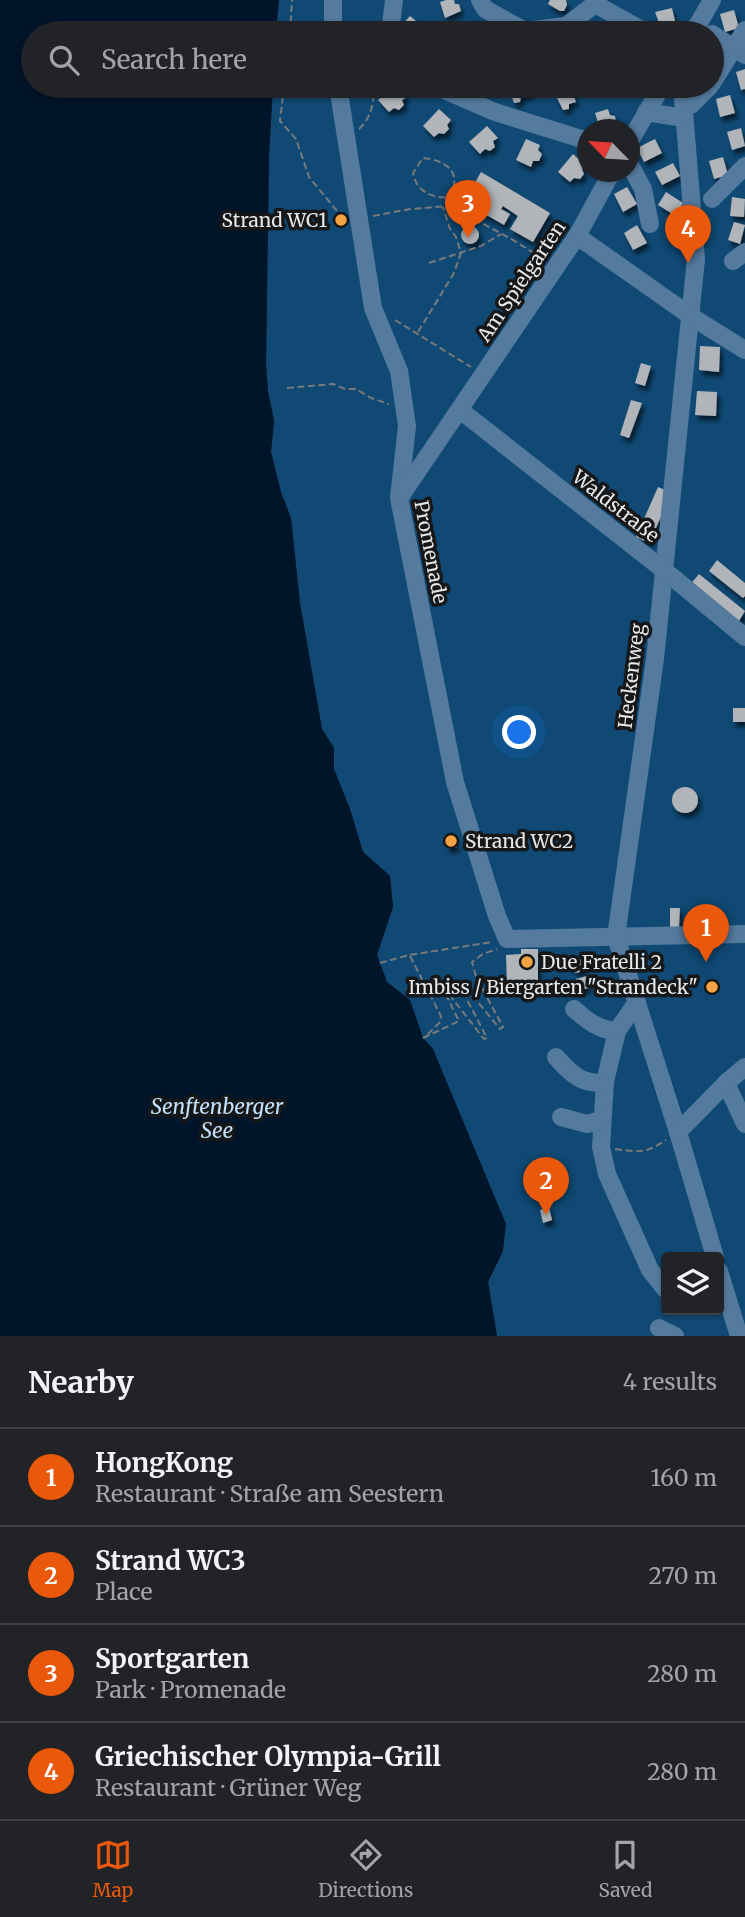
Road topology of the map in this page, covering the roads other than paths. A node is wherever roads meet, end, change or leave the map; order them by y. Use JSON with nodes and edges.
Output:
{"nodes":[{"id":1,"x":333,"y":0,"type":"edge"},
{"id":2,"x":394,"y":0,"type":"edge"},
{"id":3,"x":480,"y":0,"type":"edge"},
{"id":4,"x":712,"y":0,"type":"edge"},
{"id":5,"x":596,"y":2,"type":"edge"},
{"id":6,"x":333,"y":21,"type":"edge"},
{"id":7,"x":391,"y":21,"type":"edge"},
{"id":8,"x":507,"y":21,"type":"edge"},
{"id":9,"x":572,"y":21,"type":"edge"},
{"id":10,"x":627,"y":21,"type":"edge"},
{"id":11,"x":706,"y":21,"type":"edge"},
{"id":12,"x":745,"y":30,"type":"edge"},
{"id":13,"x":739,"y":51,"type":"edge"},
{"id":14,"x":724,"y":67,"type":"edge"},
{"id":15,"x":340,"y":98,"type":"edge"},
{"id":16,"x":463,"y":98,"type":"edge"},
{"id":17,"x":655,"y":98,"type":"edge"},
{"id":18,"x":684,"y":98,"type":"edge"},
{"id":19,"x":699,"y":98,"type":"edge"},
{"id":20,"x":646,"y":112,"type":"junction"},
{"id":21,"x":687,"y":112,"type":"junction"},
{"id":22,"x":640,"y":122,"type":"edge"},
{"id":23,"x":577,"y":138,"type":"edge"},
{"id":24,"x":745,"y":166,"type":"edge"},
{"id":25,"x":607,"y":182,"type":"edge"},
{"id":26,"x":639,"y":182,"type":"edge"},
{"id":27,"x":712,"y":199,"type":"dead end"},
{"id":28,"x":650,"y":224,"type":"dead end"},
{"id":29,"x":577,"y":236,"type":"junction"},
{"id":30,"x":692,"y":317,"type":"junction"},
{"id":31,"x":745,"y":350,"type":"edge"},
{"id":32,"x":460,"y":410,"type":"junction"},
{"id":33,"x":399,"y":498,"type":"junction"},
{"id":34,"x":665,"y":571,"type":"junction"},
{"id":35,"x":745,"y":637,"type":"edge"},
{"id":36,"x":745,"y":934,"type":"edge"},
{"id":37,"x":616,"y":937,"type":"junction"},
{"id":38,"x":637,"y":1002,"type":"junction"},
{"id":39,"x":574,"y":1009,"type":"dead end"},
{"id":40,"x":617,"y":1031,"type":"junction"},
{"id":41,"x":556,"y":1057,"type":"dead end"},
{"id":42,"x":745,"y":1067,"type":"edge"},
{"id":43,"x":605,"y":1082,"type":"junction"},
{"id":44,"x":726,"y":1083,"type":"junction"},
{"id":45,"x":561,"y":1117,"type":"dead end"},
{"id":46,"x":601,"y":1120,"type":"junction"},
{"id":47,"x":745,"y":1125,"type":"edge"},
{"id":48,"x":678,"y":1132,"type":"junction"},
{"id":49,"x":714,"y":1252,"type":"edge"},
{"id":50,"x":661,"y":1284,"type":"edge"},
{"id":51,"x":724,"y":1301,"type":"edge"},
{"id":52,"x":739,"y":1336,"type":"edge"}],
"edges":[{"from":1,"to":6,"type":"street"},
{"from":2,"to":7,"type":"street"},
{"from":3,"to":8,"type":"street"},
{"from":4,"to":11,"type":"street"},
{"from":5,"to":9,"type":"street"},
{"from":5,"to":10,"type":"street"},
{"from":12,"to":13,"type":"street"},
{"from":13,"to":14,"type":"street"},
{"from":15,"to":33,"type":"street","name":"Promenade"},
{"from":16,"to":23,"type":"street"},
{"from":17,"to":20,"type":"street"},
{"from":18,"to":21,"type":"street","name":"Heckenweg"},
{"from":19,"to":21,"type":"street"},
{"from":20,"to":21,"type":"street"},
{"from":20,"to":22,"type":"street"},
{"from":21,"to":30,"type":"street","name":"Heckenweg"},
{"from":24,"to":27,"type":"street"},
{"from":25,"to":29,"type":"street","name":"Am Spielgarten"},
{"from":26,"to":28,"type":"street"},
{"from":29,"to":30,"type":"street"},
{"from":29,"to":32,"type":"street","name":"Am Spielgarten"},
{"from":30,"to":31,"type":"street"},
{"from":30,"to":34,"type":"street","name":"Heckenweg"},
{"from":32,"to":33,"type":"street","name":"Am Spielgarten"},
{"from":32,"to":34,"type":"street","name":"Waldstraße"},
{"from":33,"to":37,"type":"street","name":"Promenade"},
{"from":34,"to":35,"type":"street","name":"Waldstraße"},
{"from":34,"to":37,"type":"street","name":"Heckenweg"},
{"from":36,"to":37,"type":"street"},
{"from":37,"to":38,"type":"street","name":"Heckenweg"},
{"from":38,"to":40,"type":"street"},
{"from":38,"to":48,"type":"street","name":"Heckenweg"},
{"from":39,"to":40,"type":"street"},
{"from":40,"to":43,"type":"street"},
{"from":41,"to":43,"type":"street"},
{"from":42,"to":44,"type":"street"},
{"from":43,"to":46,"type":"street"},
{"from":44,"to":47,"type":"street"},
{"from":44,"to":48,"type":"street"},
{"from":45,"to":46,"type":"street"},
{"from":46,"to":50,"type":"street"},
{"from":48,"to":49,"type":"street","name":"Heckenweg"},
{"from":51,"to":52,"type":"street"}]}
